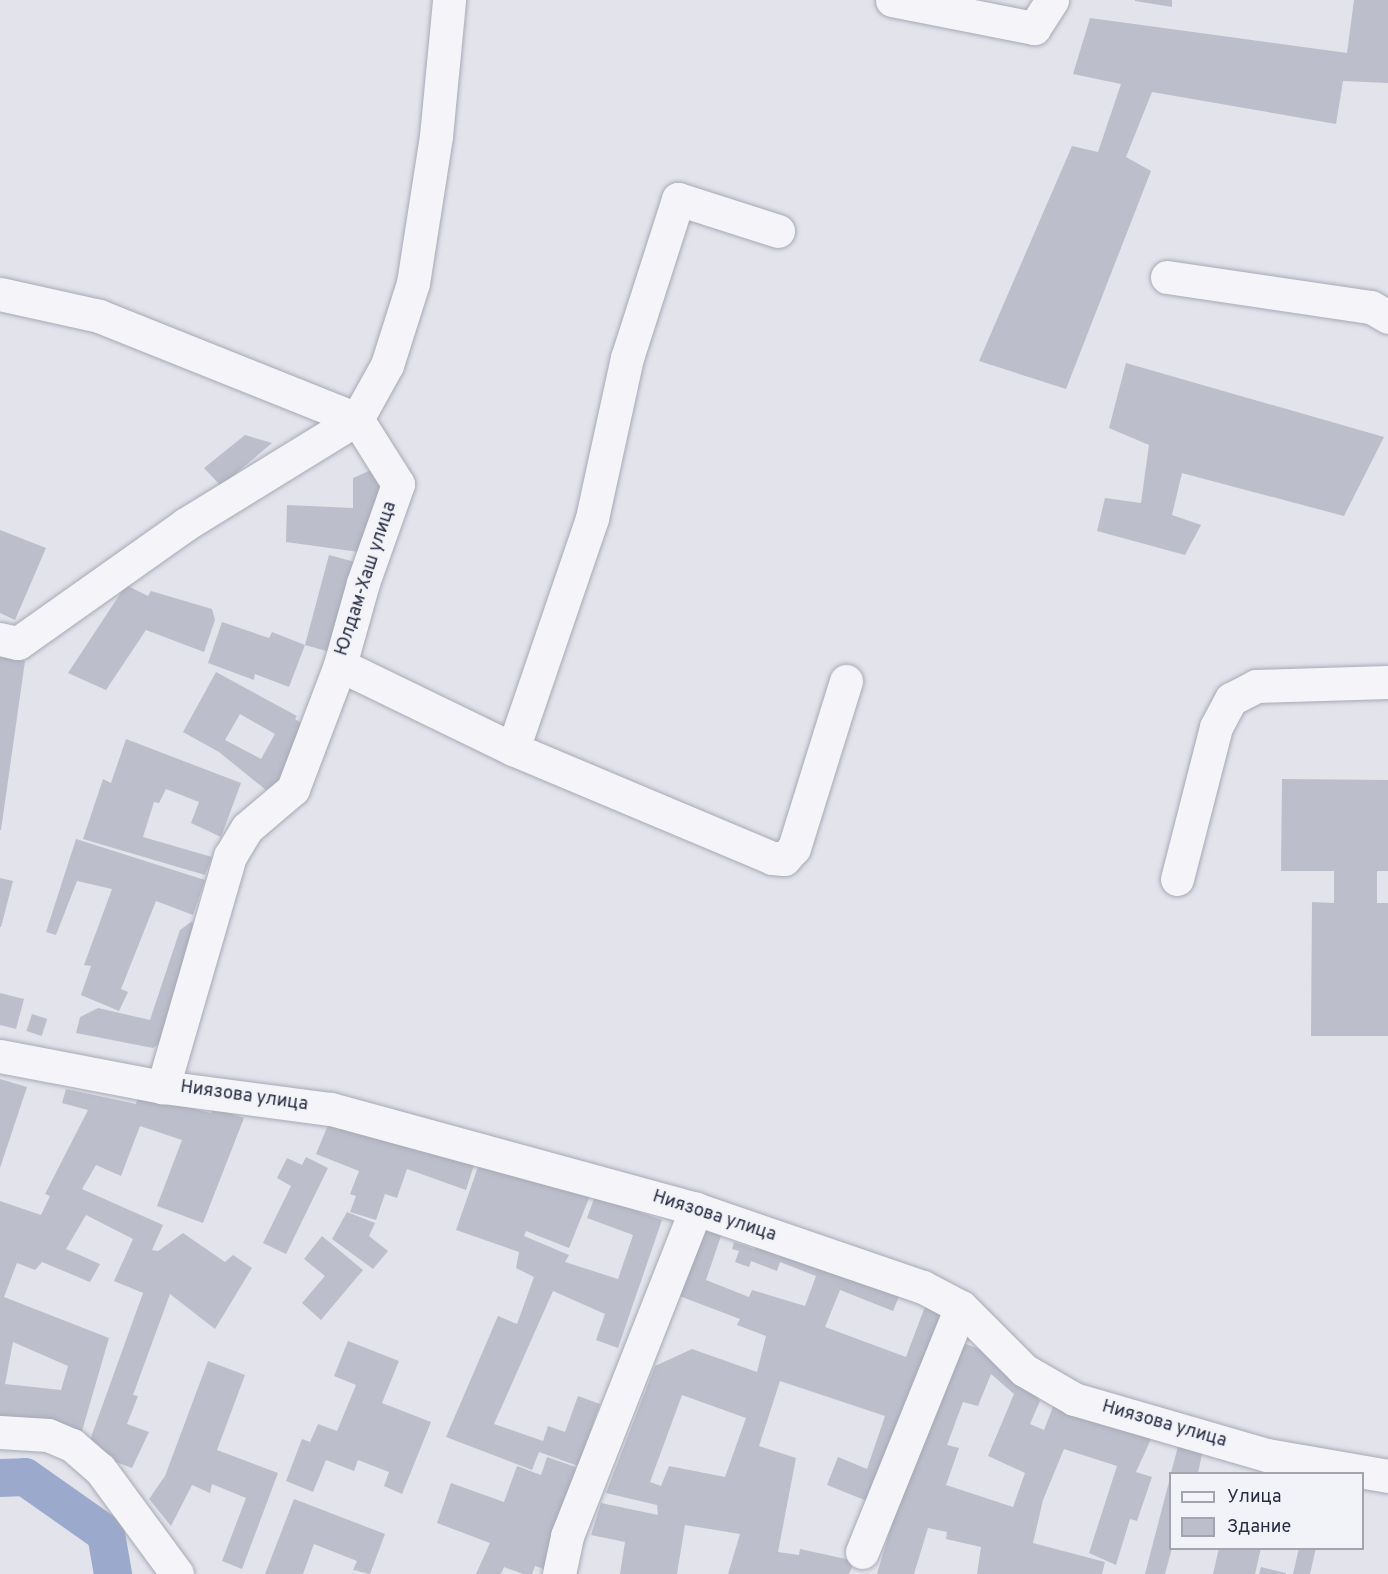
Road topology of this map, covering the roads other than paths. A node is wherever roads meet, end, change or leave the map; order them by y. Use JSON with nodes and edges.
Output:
{"nodes":[{"id":1,"x":448,"y":0,"type":"edge"},
{"id":2,"x":892,"y":0,"type":"edge"},
{"id":3,"x":1052,"y":0,"type":"edge"},
{"id":4,"x":778,"y":231,"type":"dead end"},
{"id":5,"x":1167,"y":277,"type":"dead end"},
{"id":6,"x":0,"y":294,"type":"edge"},
{"id":7,"x":1388,"y":317,"type":"edge"},
{"id":8,"x":357,"y":419,"type":"junction"},
{"id":9,"x":0,"y":639,"type":"edge"},
{"id":10,"x":340,"y":664,"type":"junction"},
{"id":11,"x":846,"y":681,"type":"dead end"},
{"id":12,"x":1388,"y":682,"type":"edge"},
{"id":13,"x":513,"y":749,"type":"junction"},
{"id":14,"x":1177,"y":879,"type":"dead end"},
{"id":15,"x":0,"y":1056,"type":"edge"},
{"id":16,"x":163,"y":1087,"type":"junction"},
{"id":17,"x":696,"y":1209,"type":"junction"},
{"id":18,"x":961,"y":1307,"type":"junction"},
{"id":19,"x":0,"y":1432,"type":"edge"},
{"id":20,"x":1388,"y":1476,"type":"edge"},
{"id":21,"x":862,"y":1552,"type":"dead end"},
{"id":22,"x":177,"y":1574,"type":"edge"},
{"id":23,"x":559,"y":1574,"type":"edge"}],
"edges":[{"from":1,"to":8,"type":"street"},
{"from":2,"to":3,"type":"street"},
{"from":4,"to":13,"type":"street"},
{"from":5,"to":7,"type":"street"},
{"from":6,"to":8,"type":"street"},
{"from":8,"to":9,"type":"street"},
{"from":8,"to":10,"type":"street","name":"Юлдам-Хаш улица"},
{"from":10,"to":13,"type":"street"},
{"from":10,"to":16,"type":"street","name":"Юлдам-Хаш улица"},
{"from":11,"to":13,"type":"street"},
{"from":12,"to":14,"type":"street"},
{"from":15,"to":16,"type":"street","name":"Ниязова улица"},
{"from":16,"to":17,"type":"street","name":"Ниязова улица"},
{"from":17,"to":18,"type":"street","name":"Ниязова улица"},
{"from":17,"to":23,"type":"street"},
{"from":18,"to":20,"type":"street","name":"Ниязова улица"},
{"from":18,"to":21,"type":"street"},
{"from":19,"to":22,"type":"street"}]}
